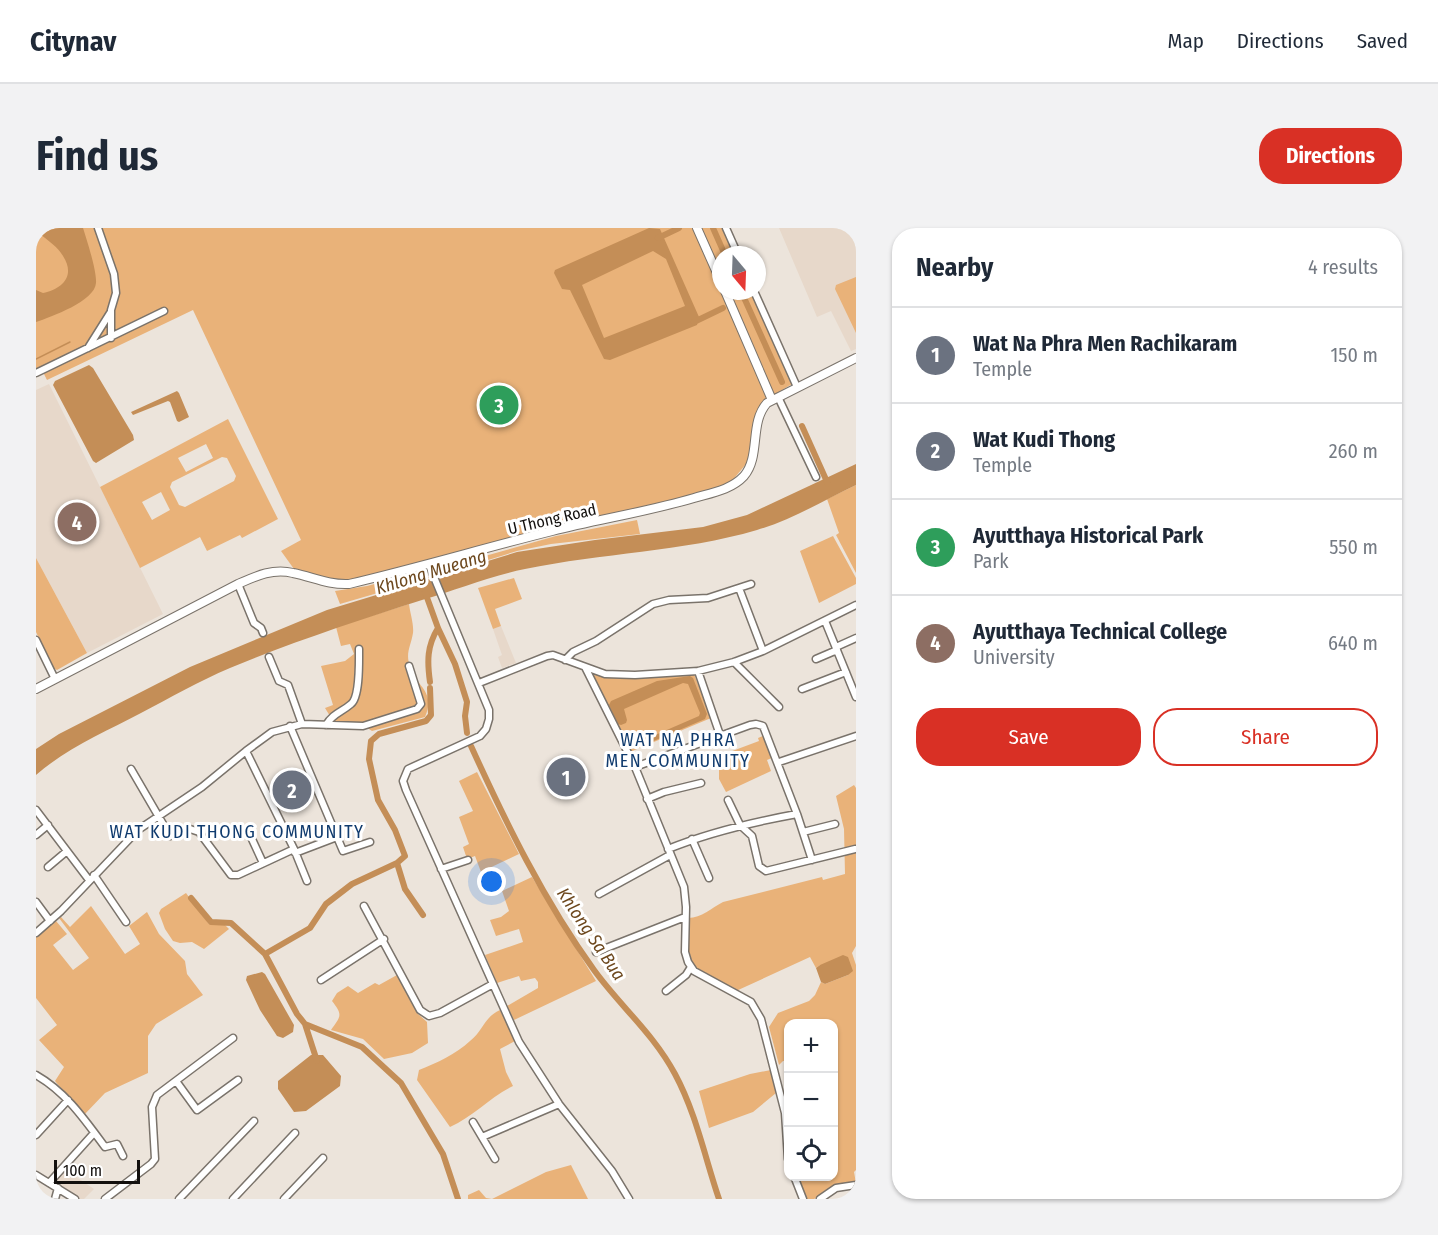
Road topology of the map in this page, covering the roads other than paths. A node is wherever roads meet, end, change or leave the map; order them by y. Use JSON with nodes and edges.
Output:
{"nodes":[{"id":1,"x":98,"y":228,"type":"edge"},
{"id":2,"x":697,"y":228,"type":"edge"},
{"id":3,"x":726,"y":228,"type":"edge"},
{"id":4,"x":734,"y":246,"type":"edge"},
{"id":5,"x":712,"y":262,"type":"edge"},
{"id":6,"x":729,"y":300,"type":"edge"},
{"id":7,"x":758,"y":300,"type":"edge"},
{"id":8,"x":111,"y":310,"type":"junction"},
{"id":9,"x":164,"y":311,"type":"dead end"},
{"id":10,"x":111,"y":338,"type":"junction"},
{"id":11,"x":88,"y":349,"type":"junction"},
{"id":12,"x":856,"y":357,"type":"edge"},
{"id":13,"x":36,"y":373,"type":"edge"},
{"id":14,"x":797,"y":387,"type":"junction"},
{"id":15,"x":775,"y":398,"type":"junction"},
{"id":16,"x":816,"y":477,"type":"dead end"},
{"id":17,"x":431,"y":568,"type":"junction"},
{"id":18,"x":238,"y":584,"type":"junction"},
{"id":19,"x":751,"y":584,"type":"dead end"},
{"id":20,"x":739,"y":588,"type":"junction"},
{"id":21,"x":856,"y":605,"type":"edge"},
{"id":22,"x":825,"y":621,"type":"junction"},
{"id":23,"x":263,"y":633,"type":"dead end"},
{"id":24,"x":856,"y":638,"type":"edge"},
{"id":25,"x":36,"y":640,"type":"edge"},
{"id":26,"x":359,"y":649,"type":"dead end"},
{"id":27,"x":836,"y":649,"type":"junction"},
{"id":28,"x":763,"y":651,"type":"junction"},
{"id":29,"x":269,"y":657,"type":"dead end"},
{"id":30,"x":816,"y":659,"type":"dead end"},
{"id":31,"x":566,"y":660,"type":"junction"},
{"id":32,"x":734,"y":662,"type":"junction"},
{"id":33,"x":409,"y":666,"type":"dead end"},
{"id":34,"x":585,"y":667,"type":"junction"},
{"id":35,"x":698,"y":671,"type":"junction"},
{"id":36,"x":846,"y":672,"type":"junction"},
{"id":37,"x":55,"y":679,"type":"junction"},
{"id":38,"x":479,"y":683,"type":"junction"},
{"id":39,"x":36,"y":689,"type":"edge"},
{"id":40,"x":802,"y":689,"type":"dead end"},
{"id":41,"x":856,"y":696,"type":"edge"},
{"id":42,"x":779,"y":707,"type":"dead end"},
{"id":43,"x":302,"y":724,"type":"junction"},
{"id":44,"x":326,"y":725,"type":"junction"},
{"id":45,"x":291,"y":726,"type":"junction"},
{"id":46,"x":720,"y":735,"type":"junction"},
{"id":47,"x":856,"y":736,"type":"edge"},
{"id":48,"x":246,"y":751,"type":"junction"},
{"id":49,"x":778,"y":762,"type":"junction"},
{"id":50,"x":635,"y":767,"type":"junction"},
{"id":51,"x":131,"y":769,"type":"dead end"},
{"id":52,"x":701,"y":783,"type":"dead end"},
{"id":53,"x":647,"y":799,"type":"junction"},
{"id":54,"x":728,"y":800,"type":"dead end"},
{"id":55,"x":36,"y":810,"type":"edge"},
{"id":56,"x":797,"y":814,"type":"junction"},
{"id":57,"x":159,"y":815,"type":"junction"},
{"id":58,"x":835,"y":824,"type":"dead end"},
{"id":59,"x":48,"y":825,"type":"junction"},
{"id":60,"x":740,"y":825,"type":"junction"},
{"id":61,"x":803,"y":832,"type":"junction"},
{"id":62,"x":36,"y":835,"type":"edge"},
{"id":63,"x":252,"y":837,"type":"dead end"},
{"id":64,"x":337,"y":837,"type":"junction"},
{"id":65,"x":692,"y":839,"type":"junction"},
{"id":66,"x":370,"y":842,"type":"dead end"},
{"id":67,"x":855,"y":849,"type":"edge"},
{"id":68,"x":67,"y":851,"type":"junction"},
{"id":69,"x":295,"y":851,"type":"junction"},
{"id":70,"x":669,"y":852,"type":"junction"},
{"id":71,"x":468,"y":860,"type":"dead end"},
{"id":72,"x":812,"y":860,"type":"junction"},
{"id":73,"x":263,"y":863,"type":"junction"},
{"id":74,"x":48,"y":867,"type":"dead end"},
{"id":75,"x":441,"y":869,"type":"junction"},
{"id":76,"x":92,"y":878,"type":"junction"},
{"id":77,"x":709,"y":878,"type":"dead end"},
{"id":78,"x":307,"y":882,"type":"dead end"},
{"id":79,"x":599,"y":894,"type":"dead end"},
{"id":80,"x":36,"y":902,"type":"edge"},
{"id":81,"x":364,"y":906,"type":"dead end"},
{"id":82,"x":685,"y":917,"type":"junction"},
{"id":83,"x":50,"y":921,"type":"junction"},
{"id":84,"x":126,"y":922,"type":"dead end"},
{"id":85,"x":36,"y":933,"type":"edge"},
{"id":86,"x":384,"y":939,"type":"junction"},
{"id":87,"x":596,"y":952,"type":"dead end"},
{"id":88,"x":692,"y":967,"type":"junction"},
{"id":89,"x":321,"y":980,"type":"dead end"},
{"id":90,"x":493,"y":984,"type":"junction"},
{"id":91,"x":666,"y":991,"type":"dead end"},
{"id":92,"x":233,"y":1038,"type":"dead end"},
{"id":93,"x":36,"y":1075,"type":"edge"},
{"id":94,"x":238,"y":1080,"type":"dead end"},
{"id":95,"x":176,"y":1081,"type":"junction"},
{"id":96,"x":68,"y":1100,"type":"junction"},
{"id":97,"x":559,"y":1104,"type":"junction"},
{"id":98,"x":254,"y":1121,"type":"dead end"},
{"id":99,"x":473,"y":1122,"type":"dead end"},
{"id":100,"x":786,"y":1127,"type":"edge"},
{"id":101,"x":94,"y":1133,"type":"junction"},
{"id":102,"x":295,"y":1133,"type":"dead end"},
{"id":103,"x":36,"y":1135,"type":"edge"},
{"id":104,"x":482,"y":1137,"type":"junction"},
{"id":105,"x":123,"y":1156,"type":"dead end"},
{"id":106,"x":323,"y":1158,"type":"dead end"},
{"id":107,"x":495,"y":1159,"type":"dead end"},
{"id":108,"x":36,"y":1175,"type":"edge"},
{"id":109,"x":796,"y":1181,"type":"edge"},
{"id":110,"x":50,"y":1183,"type":"junction"},
{"id":111,"x":856,"y":1185,"type":"edge"},
{"id":112,"x":57,"y":1188,"type":"junction"},
{"id":113,"x":55,"y":1199,"type":"edge"},
{"id":114,"x":75,"y":1199,"type":"edge"},
{"id":115,"x":105,"y":1199,"type":"edge"},
{"id":116,"x":179,"y":1199,"type":"edge"},
{"id":117,"x":233,"y":1199,"type":"edge"},
{"id":118,"x":284,"y":1199,"type":"edge"},
{"id":119,"x":629,"y":1199,"type":"edge"},
{"id":120,"x":803,"y":1199,"type":"edge"},
{"id":121,"x":820,"y":1199,"type":"edge"}],
"edges":[{"from":1,"to":8,"type":"street"},
{"from":2,"to":5,"type":"main road"},
{"from":3,"to":4,"type":"street"},
{"from":6,"to":15,"type":"main road"},
{"from":7,"to":14,"type":"street"},
{"from":8,"to":10,"type":"street"},
{"from":8,"to":11,"type":"street"},
{"from":9,"to":10,"type":"street"},
{"from":10,"to":11,"type":"street"},
{"from":11,"to":13,"type":"street"},
{"from":12,"to":14,"type":"main road"},
{"from":14,"to":15,"type":"main road"},
{"from":15,"to":16,"type":"street"},
{"from":15,"to":17,"type":"main road","name":"U Thong Road"},
{"from":17,"to":18,"type":"main road","name":"U Thong Road"},
{"from":17,"to":38,"type":"street"},
{"from":18,"to":23,"type":"street"},
{"from":18,"to":37,"type":"main road","name":"U Thong Road"},
{"from":19,"to":20,"type":"street"},
{"from":20,"to":28,"type":"street"},
{"from":20,"to":31,"type":"street"},
{"from":21,"to":22,"type":"street"},
{"from":22,"to":27,"type":"street"},
{"from":22,"to":28,"type":"street"},
{"from":24,"to":27,"type":"street"},
{"from":25,"to":37,"type":"street"},
{"from":26,"to":44,"type":"street"},
{"from":27,"to":30,"type":"street"},
{"from":27,"to":36,"type":"street"},
{"from":28,"to":32,"type":"street"},
{"from":29,"to":43,"type":"street"},
{"from":31,"to":34,"type":"street"},
{"from":31,"to":38,"type":"street"},
{"from":32,"to":35,"type":"street"},
{"from":32,"to":42,"type":"street"},
{"from":33,"to":44,"type":"street"},
{"from":34,"to":35,"type":"street"},
{"from":34,"to":50,"type":"street"},
{"from":35,"to":46,"type":"street"},
{"from":36,"to":40,"type":"street"},
{"from":36,"to":41,"type":"street"},
{"from":37,"to":39,"type":"main road","name":"U Thong Road"},
{"from":38,"to":75,"type":"street"},
{"from":43,"to":44,"type":"street"},
{"from":43,"to":45,"type":"street"},
{"from":45,"to":48,"type":"street"},
{"from":45,"to":64,"type":"street"},
{"from":46,"to":49,"type":"street"},
{"from":46,"to":50,"type":"street"},
{"from":47,"to":49,"type":"street"},
{"from":48,"to":57,"type":"street"},
{"from":48,"to":69,"type":"street"},
{"from":49,"to":56,"type":"street"},
{"from":50,"to":53,"type":"street"},
{"from":51,"to":57,"type":"street"},
{"from":52,"to":53,"type":"street"},
{"from":53,"to":70,"type":"street"},
{"from":54,"to":60,"type":"street"},
{"from":55,"to":59,"type":"street"},
{"from":56,"to":60,"type":"street"},
{"from":56,"to":61,"type":"street"},
{"from":57,"to":73,"type":"street"},
{"from":57,"to":76,"type":"street"},
{"from":58,"to":61,"type":"street"},
{"from":59,"to":62,"type":"street"},
{"from":59,"to":68,"type":"street"},
{"from":60,"to":65,"type":"street"},
{"from":60,"to":72,"type":"street"},
{"from":61,"to":72,"type":"street"},
{"from":63,"to":73,"type":"street"},
{"from":64,"to":66,"type":"street"},
{"from":64,"to":69,"type":"street"},
{"from":65,"to":70,"type":"street"},
{"from":65,"to":77,"type":"street"},
{"from":67,"to":72,"type":"street"},
{"from":68,"to":74,"type":"street"},
{"from":68,"to":76,"type":"street"},
{"from":69,"to":73,"type":"street"},
{"from":69,"to":78,"type":"street"},
{"from":70,"to":79,"type":"street"},
{"from":70,"to":82,"type":"street"},
{"from":71,"to":75,"type":"street"},
{"from":75,"to":90,"type":"street"},
{"from":76,"to":83,"type":"street"},
{"from":76,"to":84,"type":"street"},
{"from":80,"to":83,"type":"street"},
{"from":81,"to":86,"type":"street"},
{"from":82,"to":87,"type":"street"},
{"from":82,"to":88,"type":"street"},
{"from":83,"to":85,"type":"street"},
{"from":86,"to":89,"type":"street"},
{"from":86,"to":90,"type":"street"},
{"from":88,"to":91,"type":"street"},
{"from":88,"to":100,"type":"street"},
{"from":90,"to":97,"type":"street"},
{"from":92,"to":95,"type":"street"},
{"from":93,"to":96,"type":"street"},
{"from":94,"to":95,"type":"street"},
{"from":95,"to":115,"type":"street"},
{"from":96,"to":101,"type":"street"},
{"from":96,"to":103,"type":"street"},
{"from":97,"to":104,"type":"street"},
{"from":97,"to":119,"type":"street"},
{"from":98,"to":116,"type":"street"},
{"from":99,"to":104,"type":"street"},
{"from":101,"to":105,"type":"street"},
{"from":101,"to":110,"type":"street"},
{"from":102,"to":117,"type":"street"},
{"from":104,"to":107,"type":"street"},
{"from":106,"to":118,"type":"street"},
{"from":108,"to":110,"type":"street"},
{"from":109,"to":120,"type":"street"},
{"from":110,"to":112,"type":"street"},
{"from":111,"to":121,"type":"street"},
{"from":112,"to":113,"type":"street"},
{"from":112,"to":114,"type":"street"}]}
